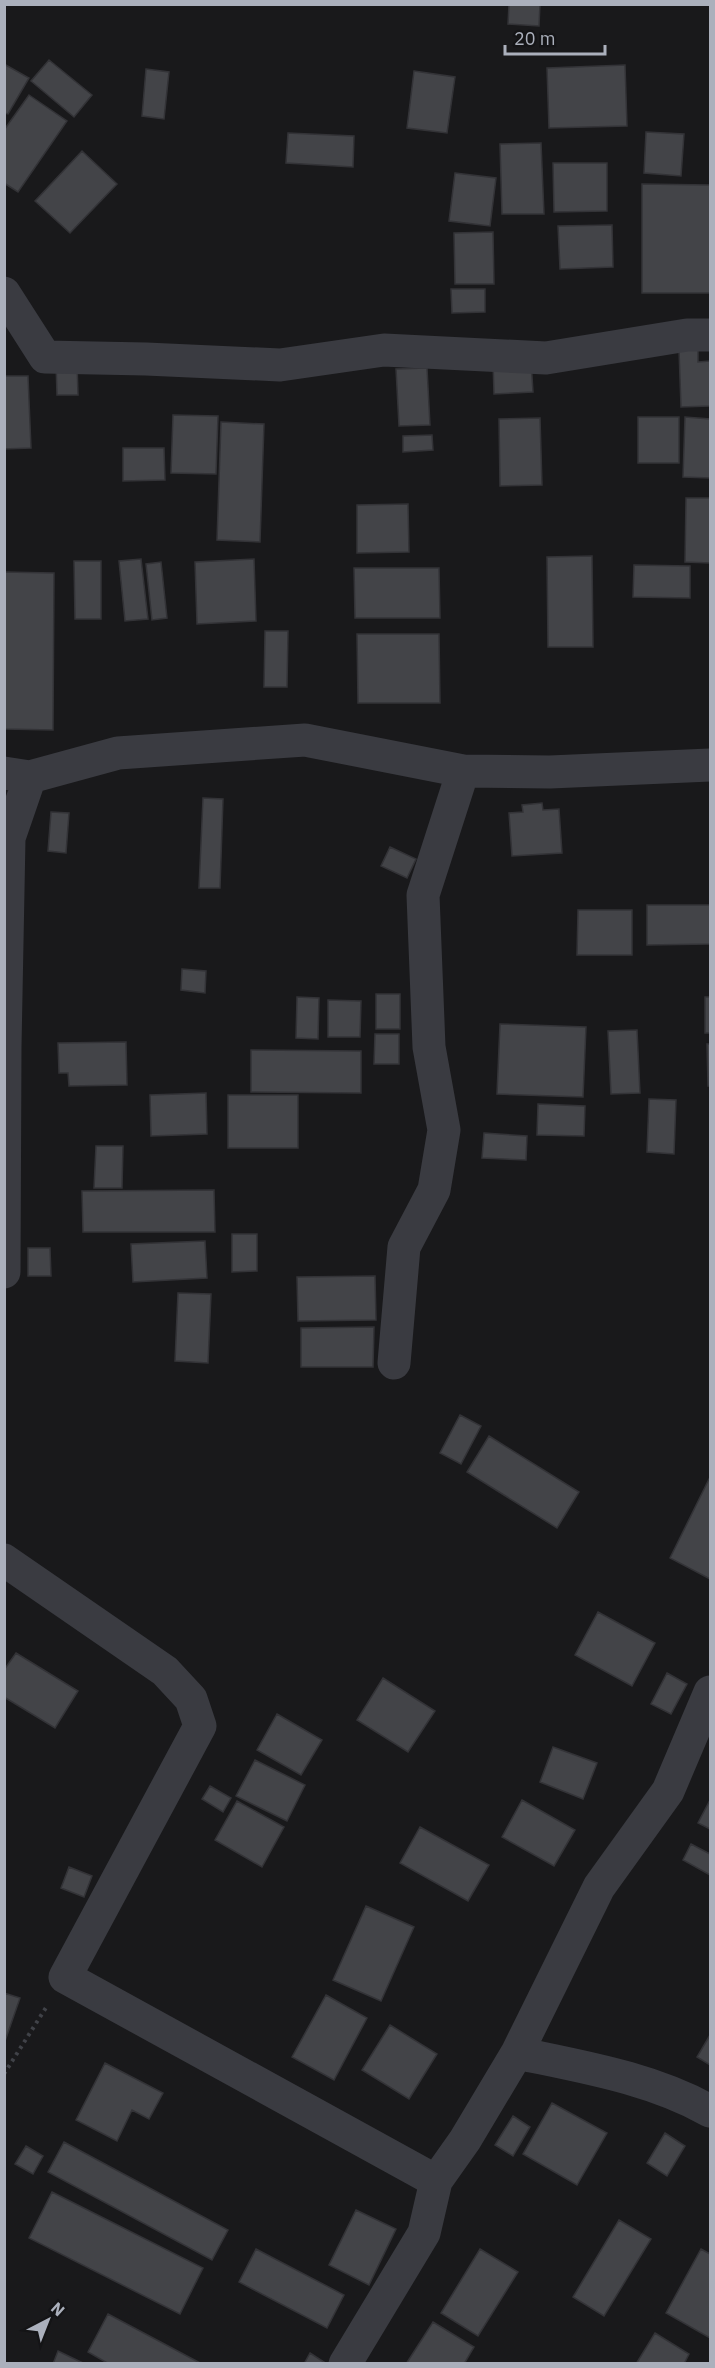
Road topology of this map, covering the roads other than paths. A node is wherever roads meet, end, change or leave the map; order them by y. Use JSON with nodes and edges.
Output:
{"nodes":[{"id":1,"x":4,"y":293,"type":"edge"},
{"id":2,"x":711,"y":335,"type":"edge"},
{"id":3,"x":711,"y":765,"type":"edge"},
{"id":4,"x":463,"y":771,"type":"junction"},
{"id":5,"x":17,"y":775,"type":"edge"},
{"id":6,"x":4,"y":1272,"type":"edge"},
{"id":7,"x":394,"y":1363,"type":"dead end"},
{"id":8,"x":4,"y":1560,"type":"edge"},
{"id":9,"x":711,"y":1692,"type":"edge"},
{"id":10,"x":517,"y":2053,"type":"junction"},
{"id":11,"x":711,"y":2111,"type":"edge"},
{"id":12,"x":436,"y":2181,"type":"junction"},
{"id":13,"x":345,"y":2364,"type":"edge"}],
"edges":[{"from":1,"to":2,"type":"street"},
{"from":3,"to":4,"type":"street"},
{"from":4,"to":5,"type":"street"},
{"from":4,"to":7,"type":"street"},
{"from":5,"to":6,"type":"street"},
{"from":8,"to":12,"type":"street"},
{"from":9,"to":10,"type":"street"},
{"from":10,"to":11,"type":"street"},
{"from":10,"to":12,"type":"street"},
{"from":12,"to":13,"type":"street"}]}
